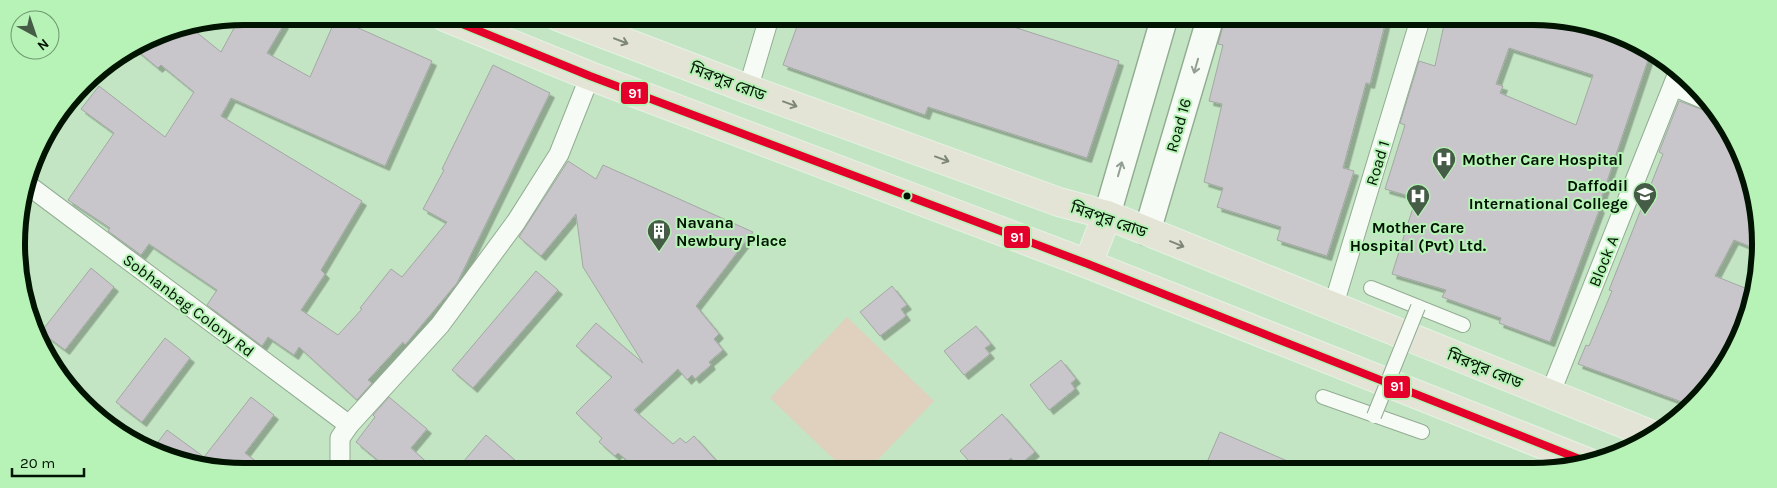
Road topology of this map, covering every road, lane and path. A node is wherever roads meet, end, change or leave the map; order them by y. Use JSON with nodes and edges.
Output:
{"nodes":[{"id":1,"x":465,"y":25,"type":"edge"},
{"id":2,"x":580,"y":25,"type":"edge"},
{"id":3,"x":767,"y":25,"type":"edge"},
{"id":4,"x":1162,"y":25,"type":"edge"},
{"id":5,"x":1208,"y":25,"type":"edge"},
{"id":6,"x":1419,"y":25,"type":"edge"},
{"id":7,"x":590,"y":76,"type":"junction"},
{"id":8,"x":1675,"y":79,"type":"edge"},
{"id":9,"x":748,"y":89,"type":"junction"},
{"id":10,"x":32,"y":188,"type":"edge"},
{"id":11,"x":1106,"y":215,"type":"junction"},
{"id":12,"x":1147,"y":232,"type":"junction"},
{"id":13,"x":1088,"y":264,"type":"junction"},
{"id":14,"x":1371,"y":288,"type":"dead end"},
{"id":15,"x":1334,"y":307,"type":"junction"},
{"id":16,"x":1418,"y":307,"type":"junction"},
{"id":17,"x":1464,"y":325,"type":"dead end"},
{"id":18,"x":1550,"y":394,"type":"junction"},
{"id":19,"x":1323,"y":396,"type":"dead end"},
{"id":20,"x":1374,"y":416,"type":"junction"},
{"id":21,"x":349,"y":425,"type":"junction"},
{"id":22,"x":1422,"y":432,"type":"dead end"},
{"id":23,"x":1645,"y":432,"type":"edge"},
{"id":24,"x":1579,"y":458,"type":"edge"},
{"id":25,"x":340,"y":463,"type":"edge"}],
"edges":[{"from":1,"to":7,"type":"highway"},
{"from":2,"to":9,"type":"highway","name":"মিরপুর রোড","one_way":true},
{"from":3,"to":9,"type":"street"},
{"from":11,"to":4,"type":"main road","one_way":true},
{"from":5,"to":12,"type":"main road","name":"Road 16","one_way":true},
{"from":6,"to":15,"type":"street","name":"Road 1"},
{"from":7,"to":13,"type":"highway"},
{"from":7,"to":21,"type":"street"},
{"from":8,"to":18,"type":"street","name":"Block A"},
{"from":9,"to":11,"type":"highway","name":"মিরপুর রোড","one_way":true},
{"from":10,"to":21,"type":"street","name":"Sobhanbag Colony Rd"},
{"from":11,"to":12,"type":"highway","name":"মিরপুর রোড"},
{"from":11,"to":13,"type":"highway"},
{"from":12,"to":15,"type":"highway","name":"মিরপুর রোড","one_way":true},
{"from":13,"to":24,"type":"highway"},
{"from":14,"to":16,"type":"street"},
{"from":15,"to":18,"type":"highway","name":"মিরপুর রোড"},
{"from":16,"to":17,"type":"street"},
{"from":16,"to":20,"type":"street","bridge":true},
{"from":18,"to":23,"type":"highway","name":"মিরপুর রোড"},
{"from":19,"to":20,"type":"street"},
{"from":20,"to":22,"type":"street"},
{"from":21,"to":25,"type":"street"}]}
